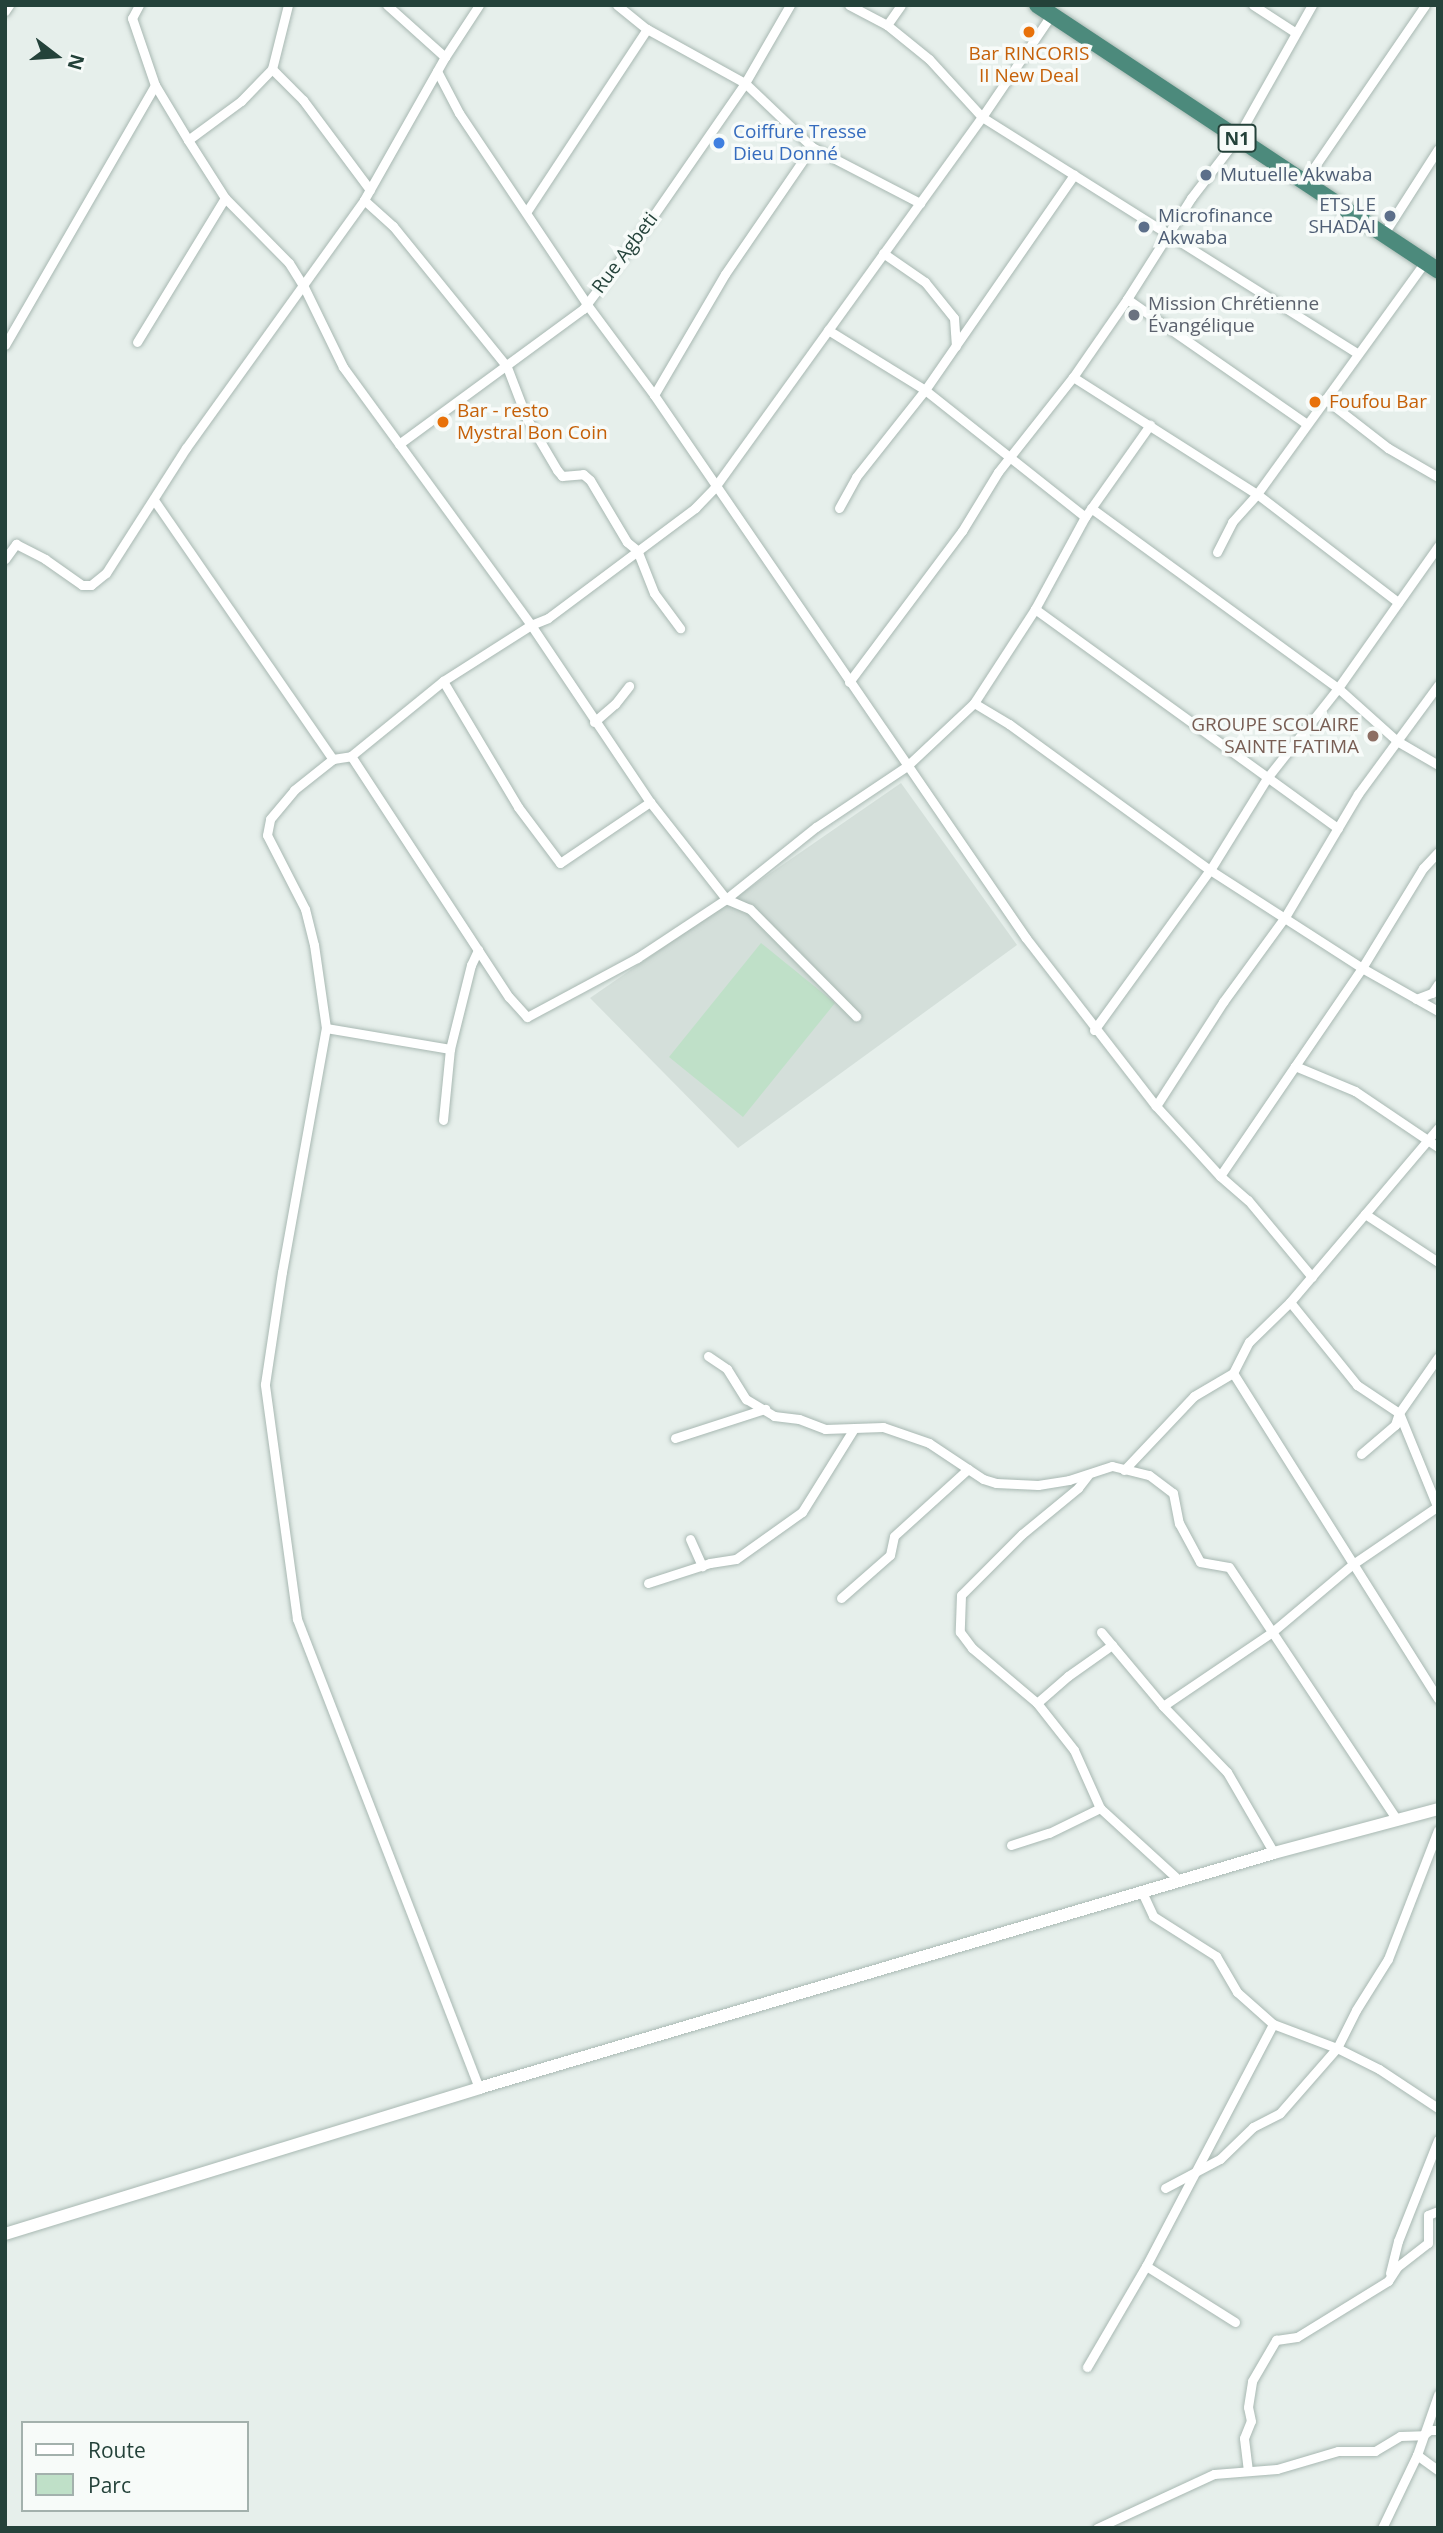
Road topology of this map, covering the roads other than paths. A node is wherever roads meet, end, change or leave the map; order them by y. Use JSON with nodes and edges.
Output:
{"nodes":[{"id":1,"x":9,"y":5,"type":"edge"},
{"id":2,"x":139,"y":5,"type":"edge"},
{"id":3,"x":288,"y":5,"type":"edge"},
{"id":4,"x":387,"y":5,"type":"edge"},
{"id":5,"x":479,"y":5,"type":"edge"},
{"id":6,"x":617,"y":5,"type":"edge"},
{"id":7,"x":790,"y":5,"type":"edge"},
{"id":8,"x":849,"y":5,"type":"edge"},
{"id":9,"x":901,"y":5,"type":"edge"},
{"id":10,"x":1037,"y":5,"type":"edge"},
{"id":11,"x":1253,"y":5,"type":"edge"},
{"id":12,"x":1312,"y":5,"type":"edge"},
{"id":13,"x":1425,"y":5,"type":"edge"},
{"id":14,"x":5,"y":11,"type":"edge"},
{"id":15,"x":1051,"y":15,"type":"junction"},
{"id":16,"x":887,"y":25,"type":"junction"},
{"id":17,"x":647,"y":29,"type":"junction"},
{"id":18,"x":1296,"y":33,"type":"junction"},
{"id":19,"x":444,"y":57,"type":"junction"},
{"id":20,"x":272,"y":69,"type":"junction"},
{"id":21,"x":437,"y":71,"type":"junction"},
{"id":22,"x":745,"y":83,"type":"junction"},
{"id":23,"x":155,"y":85,"type":"junction"},
{"id":24,"x":982,"y":117,"type":"junction"},
{"id":25,"x":1237,"y":138,"type":"junction"},
{"id":26,"x":187,"y":140,"type":"junction"},
{"id":27,"x":812,"y":146,"type":"junction"},
{"id":28,"x":1438,"y":149,"type":"edge"},
{"id":29,"x":1074,"y":175,"type":"junction"},
{"id":30,"x":1304,"y":182,"type":"junction"},
{"id":31,"x":370,"y":190,"type":"junction"},
{"id":32,"x":225,"y":198,"type":"junction"},
{"id":33,"x":364,"y":200,"type":"junction"},
{"id":34,"x":920,"y":203,"type":"junction"},
{"id":35,"x":527,"y":211,"type":"junction"},
{"id":36,"x":1170,"y":233,"type":"junction"},
{"id":37,"x":1383,"y":234,"type":"junction"},
{"id":38,"x":883,"y":253,"type":"junction"},
{"id":39,"x":1431,"y":266,"type":"edge"},
{"id":40,"x":303,"y":285,"type":"junction"},
{"id":41,"x":1126,"y":299,"type":"junction"},
{"id":42,"x":587,"y":304,"type":"junction"},
{"id":43,"x":828,"y":330,"type":"junction"},
{"id":44,"x":137,"y":341,"type":"dead end"},
{"id":45,"x":5,"y":345,"type":"edge"},
{"id":46,"x":956,"y":346,"type":"junction"},
{"id":47,"x":1357,"y":353,"type":"junction"},
{"id":48,"x":507,"y":368,"type":"junction"},
{"id":49,"x":1073,"y":377,"type":"junction"},
{"id":50,"x":925,"y":390,"type":"junction"},
{"id":51,"x":654,"y":395,"type":"junction"},
{"id":52,"x":1325,"y":399,"type":"junction"},
{"id":53,"x":1307,"y":424,"type":"junction"},
{"id":54,"x":1150,"y":425,"type":"junction"},
{"id":55,"x":399,"y":444,"type":"junction"},
{"id":56,"x":1011,"y":457,"type":"junction"},
{"id":57,"x":1438,"y":477,"type":"edge"},
{"id":58,"x":715,"y":487,"type":"junction"},
{"id":59,"x":1257,"y":494,"type":"junction"},
{"id":60,"x":154,"y":500,"type":"junction"},
{"id":61,"x":1091,"y":508,"type":"junction"},
{"id":62,"x":839,"y":509,"type":"dead end"},
{"id":63,"x":1085,"y":517,"type":"junction"},
{"id":64,"x":1438,"y":546,"type":"edge"},
{"id":65,"x":637,"y":550,"type":"junction"},
{"id":66,"x":1217,"y":552,"type":"dead end"},
{"id":67,"x":5,"y":559,"type":"edge"},
{"id":68,"x":1398,"y":602,"type":"junction"},
{"id":69,"x":1034,"y":610,"type":"junction"},
{"id":70,"x":531,"y":625,"type":"junction"},
{"id":71,"x":680,"y":628,"type":"dead end"},
{"id":72,"x":443,"y":681,"type":"junction"},
{"id":73,"x":849,"y":682,"type":"junction"},
{"id":74,"x":1438,"y":685,"type":"edge"},
{"id":75,"x":629,"y":686,"type":"dead end"},
{"id":76,"x":1338,"y":688,"type":"junction"},
{"id":77,"x":974,"y":703,"type":"junction"},
{"id":78,"x":594,"y":722,"type":"junction"},
{"id":79,"x":1398,"y":741,"type":"junction"},
{"id":80,"x":351,"y":756,"type":"junction"},
{"id":81,"x":333,"y":759,"type":"junction"},
{"id":82,"x":1438,"y":765,"type":"edge"},
{"id":83,"x":907,"y":766,"type":"junction"},
{"id":84,"x":1266,"y":778,"type":"junction"},
{"id":85,"x":650,"y":802,"type":"junction"},
{"id":86,"x":1338,"y":828,"type":"junction"},
{"id":87,"x":1438,"y":852,"type":"edge"},
{"id":88,"x":1210,"y":870,"type":"junction"},
{"id":89,"x":726,"y":899,"type":"junction"},
{"id":90,"x":1285,"y":917,"type":"junction"},
{"id":91,"x":478,"y":950,"type":"junction"},
{"id":92,"x":1362,"y":968,"type":"junction"},
{"id":93,"x":1438,"y":984,"type":"edge"},
{"id":94,"x":1416,"y":999,"type":"junction"},
{"id":95,"x":1438,"y":1011,"type":"edge"},
{"id":96,"x":856,"y":1016,"type":"dead end"},
{"id":97,"x":326,"y":1028,"type":"junction"},
{"id":98,"x":1094,"y":1030,"type":"junction"},
{"id":99,"x":450,"y":1049,"type":"junction"},
{"id":100,"x":1296,"y":1066,"type":"junction"},
{"id":101,"x":1156,"y":1106,"type":"junction"},
{"id":102,"x":443,"y":1120,"type":"dead end"},
{"id":103,"x":1438,"y":1128,"type":"edge"},
{"id":104,"x":1427,"y":1141,"type":"junction"},
{"id":105,"x":1438,"y":1147,"type":"edge"},
{"id":106,"x":1220,"y":1176,"type":"junction"},
{"id":107,"x":1365,"y":1214,"type":"junction"},
{"id":108,"x":1438,"y":1262,"type":"edge"},
{"id":109,"x":1312,"y":1277,"type":"junction"},
{"id":110,"x":1290,"y":1302,"type":"junction"},
{"id":111,"x":708,"y":1356,"type":"dead end"},
{"id":112,"x":1438,"y":1357,"type":"edge"},
{"id":113,"x":1233,"y":1373,"type":"junction"},
{"id":114,"x":765,"y":1409,"type":"junction"},
{"id":115,"x":1399,"y":1413,"type":"junction"},
{"id":116,"x":853,"y":1430,"type":"junction"},
{"id":117,"x":675,"y":1438,"type":"dead end"},
{"id":118,"x":1361,"y":1454,"type":"dead end"},
{"id":119,"x":968,"y":1469,"type":"junction"},
{"id":120,"x":1125,"y":1469,"type":"junction"},
{"id":121,"x":1089,"y":1474,"type":"junction"},
{"id":122,"x":1437,"y":1506,"type":"edge"},
{"id":123,"x":690,"y":1539,"type":"dead end"},
{"id":124,"x":1353,"y":1564,"type":"junction"},
{"id":125,"x":702,"y":1566,"type":"junction"},
{"id":126,"x":648,"y":1583,"type":"dead end"},
{"id":127,"x":841,"y":1598,"type":"dead end"},
{"id":128,"x":1101,"y":1632,"type":"dead end"},
{"id":129,"x":1271,"y":1633,"type":"junction"},
{"id":130,"x":1112,"y":1645,"type":"junction"},
{"id":131,"x":1438,"y":1699,"type":"edge"},
{"id":132,"x":1037,"y":1703,"type":"junction"},
{"id":133,"x":1163,"y":1706,"type":"junction"},
{"id":134,"x":1101,"y":1808,"type":"junction"},
{"id":135,"x":1438,"y":1809,"type":"edge"},
{"id":136,"x":1397,"y":1820,"type":"junction"},
{"id":137,"x":1438,"y":1830,"type":"edge"},
{"id":138,"x":1011,"y":1845,"type":"dead end"},
{"id":139,"x":1274,"y":1853,"type":"junction"},
{"id":140,"x":1180,"y":1881,"type":"junction"},
{"id":141,"x":1142,"y":1892,"type":"junction"},
{"id":142,"x":1273,"y":2024,"type":"junction"},
{"id":143,"x":1337,"y":2048,"type":"junction"},
{"id":144,"x":479,"y":2088,"type":"junction"},
{"id":145,"x":1438,"y":2108,"type":"edge"},
{"id":146,"x":1438,"y":2140,"type":"edge"},
{"id":147,"x":1190,"y":2177,"type":"junction"},
{"id":148,"x":1165,"y":2188,"type":"dead end"},
{"id":149,"x":1438,"y":2211,"type":"edge"},
{"id":150,"x":5,"y":2234,"type":"edge"},
{"id":151,"x":1146,"y":2266,"type":"junction"},
{"id":152,"x":1388,"y":2281,"type":"junction"},
{"id":153,"x":1235,"y":2322,"type":"dead end"},
{"id":154,"x":1087,"y":2367,"type":"dead end"},
{"id":155,"x":1438,"y":2395,"type":"edge"},
{"id":156,"x":1438,"y":2430,"type":"edge"},
{"id":157,"x":1423,"y":2435,"type":"junction"},
{"id":158,"x":1417,"y":2455,"type":"junction"},
{"id":159,"x":1438,"y":2470,"type":"edge"},
{"id":160,"x":1248,"y":2471,"type":"junction"},
{"id":161,"x":1097,"y":2528,"type":"edge"},
{"id":162,"x":1382,"y":2528,"type":"edge"}],
"edges":[{"from":1,"to":14,"type":"street"},
{"from":2,"to":23,"type":"street"},
{"from":3,"to":20,"type":"street"},
{"from":4,"to":19,"type":"street"},
{"from":5,"to":19,"type":"street"},
{"from":6,"to":17,"type":"street"},
{"from":7,"to":22,"type":"street","name":"Rue Agbeti"},
{"from":8,"to":16,"type":"street"},
{"from":9,"to":16,"type":"street"},
{"from":10,"to":15,"type":"highway","number":"N1"},
{"from":11,"to":18,"type":"street"},
{"from":12,"to":18,"type":"street"},
{"from":13,"to":30,"type":"street"},
{"from":15,"to":24,"type":"street"},
{"from":15,"to":25,"type":"highway","number":"N1"},
{"from":16,"to":24,"type":"street"},
{"from":17,"to":22,"type":"street"},
{"from":17,"to":35,"type":"street"},
{"from":18,"to":25,"type":"street"},
{"from":19,"to":21,"type":"street"},
{"from":20,"to":26,"type":"street"},
{"from":20,"to":31,"type":"street"},
{"from":21,"to":31,"type":"street"},
{"from":21,"to":35,"type":"street"},
{"from":22,"to":27,"type":"street"},
{"from":22,"to":42,"type":"street","name":"Rue Agbeti"},
{"from":23,"to":26,"type":"street"},
{"from":23,"to":45,"type":"street"},
{"from":24,"to":29,"type":"street"},
{"from":24,"to":34,"type":"street"},
{"from":25,"to":30,"type":"highway","number":"N1"},
{"from":25,"to":36,"type":"street"},
{"from":26,"to":32,"type":"street"},
{"from":27,"to":34,"type":"street"},
{"from":27,"to":51,"type":"street"},
{"from":28,"to":37,"type":"street"},
{"from":29,"to":36,"type":"street"},
{"from":29,"to":46,"type":"street"},
{"from":30,"to":37,"type":"highway","number":"N1"},
{"from":31,"to":33,"type":"street"},
{"from":32,"to":40,"type":"street"},
{"from":32,"to":44,"type":"street"},
{"from":33,"to":40,"type":"street"},
{"from":33,"to":48,"type":"street"},
{"from":34,"to":38,"type":"street"},
{"from":35,"to":42,"type":"street"},
{"from":36,"to":41,"type":"street"},
{"from":36,"to":47,"type":"street"},
{"from":37,"to":39,"type":"highway","number":"N1"},
{"from":38,"to":43,"type":"street"},
{"from":38,"to":46,"type":"street"},
{"from":39,"to":47,"type":"street"},
{"from":40,"to":55,"type":"street"},
{"from":40,"to":60,"type":"street"},
{"from":41,"to":49,"type":"street"},
{"from":41,"to":53,"type":"street"},
{"from":42,"to":48,"type":"street","name":"Rue Agbeti"},
{"from":42,"to":51,"type":"street"},
{"from":43,"to":50,"type":"street"},
{"from":43,"to":58,"type":"street"},
{"from":46,"to":50,"type":"street"},
{"from":47,"to":52,"type":"street"},
{"from":48,"to":55,"type":"street","name":"Rue Agbeti"},
{"from":48,"to":65,"type":"street"},
{"from":49,"to":54,"type":"street"},
{"from":49,"to":56,"type":"street"},
{"from":50,"to":56,"type":"street"},
{"from":50,"to":62,"type":"street"},
{"from":51,"to":58,"type":"street"},
{"from":52,"to":53,"type":"street"},
{"from":52,"to":57,"type":"street"},
{"from":53,"to":59,"type":"street"},
{"from":54,"to":59,"type":"street"},
{"from":54,"to":61,"type":"street"},
{"from":55,"to":70,"type":"street"},
{"from":56,"to":63,"type":"street"},
{"from":56,"to":73,"type":"street"},
{"from":58,"to":65,"type":"street"},
{"from":58,"to":73,"type":"street"},
{"from":59,"to":66,"type":"street"},
{"from":59,"to":68,"type":"street"},
{"from":60,"to":67,"type":"street"},
{"from":60,"to":81,"type":"street"},
{"from":61,"to":63,"type":"street"},
{"from":61,"to":76,"type":"street"},
{"from":63,"to":69,"type":"street"},
{"from":64,"to":68,"type":"street"},
{"from":65,"to":70,"type":"street"},
{"from":65,"to":71,"type":"street"},
{"from":68,"to":76,"type":"street"},
{"from":69,"to":77,"type":"street"},
{"from":69,"to":84,"type":"street"},
{"from":70,"to":72,"type":"street"},
{"from":70,"to":78,"type":"street"},
{"from":72,"to":80,"type":"street"},
{"from":72,"to":85,"type":"street"},
{"from":73,"to":83,"type":"street"},
{"from":74,"to":79,"type":"street"},
{"from":75,"to":78,"type":"street"},
{"from":76,"to":79,"type":"street"},
{"from":76,"to":84,"type":"street"},
{"from":77,"to":83,"type":"street"},
{"from":77,"to":88,"type":"street"},
{"from":78,"to":85,"type":"street"},
{"from":79,"to":82,"type":"street"},
{"from":79,"to":86,"type":"street"},
{"from":80,"to":81,"type":"street"},
{"from":80,"to":91,"type":"street"},
{"from":81,"to":97,"type":"street"},
{"from":83,"to":89,"type":"street"},
{"from":83,"to":98,"type":"street"},
{"from":84,"to":86,"type":"street"},
{"from":84,"to":88,"type":"street"},
{"from":85,"to":89,"type":"street"},
{"from":86,"to":90,"type":"street"},
{"from":87,"to":92,"type":"street"},
{"from":88,"to":90,"type":"street"},
{"from":88,"to":98,"type":"street"},
{"from":89,"to":91,"type":"street"},
{"from":89,"to":96,"type":"street"},
{"from":90,"to":92,"type":"street"},
{"from":90,"to":101,"type":"street"},
{"from":91,"to":99,"type":"street"},
{"from":92,"to":94,"type":"street"},
{"from":92,"to":100,"type":"street"},
{"from":93,"to":94,"type":"street"},
{"from":94,"to":95,"type":"street"},
{"from":97,"to":99,"type":"street"},
{"from":97,"to":144,"type":"street"},
{"from":98,"to":101,"type":"street"},
{"from":99,"to":102,"type":"street"},
{"from":100,"to":104,"type":"street"},
{"from":100,"to":106,"type":"street"},
{"from":101,"to":106,"type":"street"},
{"from":103,"to":104,"type":"street"},
{"from":104,"to":105,"type":"street"},
{"from":104,"to":107,"type":"street"},
{"from":106,"to":109,"type":"street"},
{"from":107,"to":108,"type":"street"},
{"from":107,"to":109,"type":"street"},
{"from":109,"to":110,"type":"street"},
{"from":110,"to":113,"type":"street"},
{"from":110,"to":115,"type":"street"},
{"from":111,"to":114,"type":"street"},
{"from":112,"to":115,"type":"street"},
{"from":113,"to":120,"type":"street"},
{"from":113,"to":124,"type":"street"},
{"from":114,"to":116,"type":"street"},
{"from":114,"to":117,"type":"street"},
{"from":115,"to":118,"type":"street"},
{"from":115,"to":122,"type":"street"},
{"from":116,"to":119,"type":"street"},
{"from":116,"to":125,"type":"street"},
{"from":119,"to":121,"type":"street"},
{"from":119,"to":127,"type":"street"},
{"from":120,"to":121,"type":"street"},
{"from":120,"to":129,"type":"street"},
{"from":121,"to":132,"type":"street"},
{"from":122,"to":124,"type":"street"},
{"from":123,"to":125,"type":"street"},
{"from":124,"to":129,"type":"street"},
{"from":124,"to":131,"type":"street"},
{"from":125,"to":126,"type":"street"},
{"from":128,"to":130,"type":"street"},
{"from":129,"to":133,"type":"street"},
{"from":129,"to":136,"type":"street"},
{"from":130,"to":132,"type":"street"},
{"from":130,"to":133,"type":"street"},
{"from":132,"to":134,"type":"street"},
{"from":133,"to":139,"type":"street"},
{"from":134,"to":138,"type":"street"},
{"from":134,"to":140,"type":"street"},
{"from":135,"to":136,"type":"street"},
{"from":136,"to":139,"type":"street"},
{"from":137,"to":143,"type":"street"},
{"from":139,"to":140,"type":"street"},
{"from":140,"to":141,"type":"street"},
{"from":141,"to":142,"type":"street"},
{"from":141,"to":144,"type":"street"},
{"from":142,"to":143,"type":"street"},
{"from":142,"to":147,"type":"street"},
{"from":143,"to":145,"type":"street"},
{"from":143,"to":147,"type":"street"},
{"from":144,"to":150,"type":"street"},
{"from":146,"to":152,"type":"street"},
{"from":147,"to":148,"type":"street"},
{"from":147,"to":151,"type":"street"},
{"from":149,"to":152,"type":"street"},
{"from":151,"to":153,"type":"street"},
{"from":151,"to":154,"type":"street"},
{"from":152,"to":160,"type":"street"},
{"from":155,"to":157,"type":"street"},
{"from":156,"to":157,"type":"street"},
{"from":157,"to":158,"type":"street"},
{"from":157,"to":160,"type":"street"},
{"from":158,"to":159,"type":"street"},
{"from":158,"to":162,"type":"street"},
{"from":160,"to":161,"type":"street"}]}
